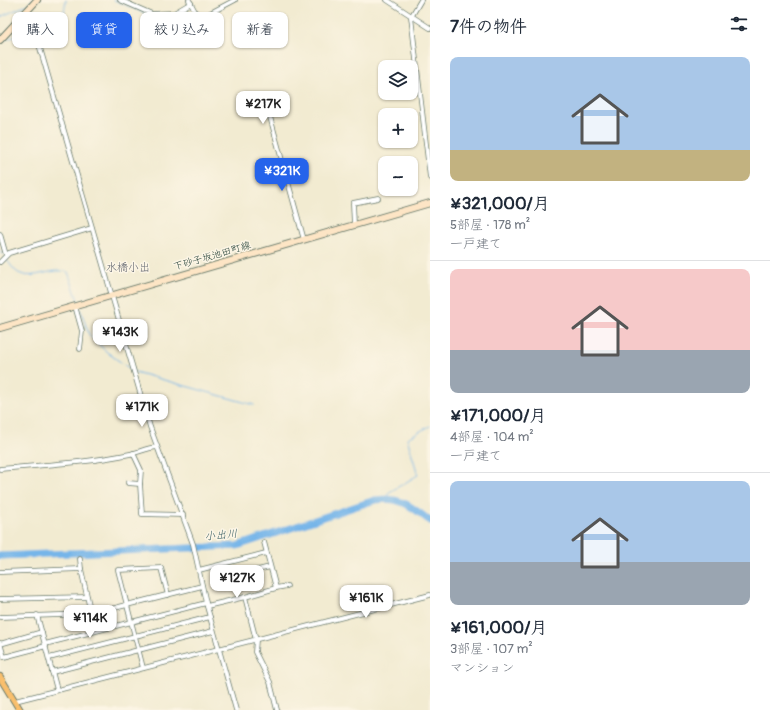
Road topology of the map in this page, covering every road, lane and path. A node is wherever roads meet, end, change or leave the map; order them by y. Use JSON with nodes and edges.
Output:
{"nodes":[{"id":1,"x":37,"y":0,"type":"edge"},
{"id":2,"x":120,"y":0,"type":"edge"},
{"id":3,"x":235,"y":0,"type":"edge"},
{"id":4,"x":387,"y":0,"type":"edge"},
{"id":5,"x":421,"y":0,"type":"edge"},
{"id":6,"x":190,"y":1,"type":"edge"},
{"id":7,"x":26,"y":12,"type":"edge"},
{"id":8,"x":411,"y":17,"type":"junction"},
{"id":9,"x":12,"y":27,"type":"edge"},
{"id":10,"x":430,"y":28,"type":"edge"},
{"id":11,"x":0,"y":40,"type":"edge"},
{"id":12,"x":40,"y":48,"type":"edge"},
{"id":13,"x":266,"y":106,"type":"dead end"},
{"id":14,"x":430,"y":178,"type":"edge"},
{"id":15,"x":378,"y":198,"type":"dead end"},
{"id":16,"x":430,"y":203,"type":"edge"},
{"id":17,"x":354,"y":225,"type":"junction"},
{"id":18,"x":92,"y":228,"type":"junction"},
{"id":19,"x":0,"y":234,"type":"edge"},
{"id":20,"x":304,"y":240,"type":"junction"},
{"id":21,"x":6,"y":255,"type":"junction"},
{"id":22,"x":0,"y":262,"type":"edge"},
{"id":23,"x":112,"y":296,"type":"junction"},
{"id":24,"x":75,"y":306,"type":"junction"},
{"id":25,"x":0,"y":328,"type":"edge"},
{"id":26,"x":80,"y":349,"type":"dead end"},
{"id":27,"x":157,"y":447,"type":"junction"},
{"id":28,"x":133,"y":453,"type":"junction"},
{"id":29,"x":0,"y":469,"type":"edge"},
{"id":30,"x":128,"y":483,"type":"dead end"},
{"id":31,"x":140,"y":484,"type":"junction"},
{"id":32,"x":183,"y":515,"type":"junction"},
{"id":33,"x":264,"y":542,"type":"dead end"},
{"id":34,"x":266,"y":553,"type":"junction"},
{"id":35,"x":80,"y":559,"type":"dead end"},
{"id":36,"x":213,"y":567,"type":"junction"},
{"id":37,"x":270,"y":567,"type":"junction"},
{"id":38,"x":81,"y":569,"type":"junction"},
{"id":39,"x":199,"y":570,"type":"junction"},
{"id":40,"x":0,"y":572,"type":"edge"},
{"id":41,"x":202,"y":586,"type":"junction"},
{"id":42,"x":287,"y":586,"type":"dead end"},
{"id":43,"x":276,"y":588,"type":"junction"},
{"id":44,"x":168,"y":595,"type":"junction"},
{"id":45,"x":430,"y":595,"type":"edge"},
{"id":46,"x":245,"y":596,"type":"junction"},
{"id":47,"x":87,"y":597,"type":"junction"},
{"id":48,"x":0,"y":599,"type":"edge"},
{"id":49,"x":206,"y":604,"type":"junction"},
{"id":50,"x":126,"y":605,"type":"junction"},
{"id":51,"x":91,"y":614,"type":"junction"},
{"id":52,"x":37,"y":615,"type":"junction"},
{"id":53,"x":0,"y":617,"type":"edge"},
{"id":54,"x":210,"y":617,"type":"junction"},
{"id":55,"x":131,"y":622,"type":"junction"},
{"id":56,"x":213,"y":631,"type":"junction"},
{"id":57,"x":42,"y":632,"type":"junction"},
{"id":58,"x":134,"y":636,"type":"junction"},
{"id":59,"x":256,"y":640,"type":"junction"},
{"id":60,"x":0,"y":643,"type":"edge"},
{"id":61,"x":45,"y":645,"type":"junction"},
{"id":62,"x":219,"y":648,"type":"junction"},
{"id":63,"x":138,"y":650,"type":"junction"},
{"id":64,"x":49,"y":658,"type":"junction"},
{"id":65,"x":143,"y":668,"type":"junction"},
{"id":66,"x":52,"y":672,"type":"junction"},
{"id":67,"x":0,"y":677,"type":"edge"},
{"id":68,"x":57,"y":690,"type":"junction"},
{"id":69,"x":15,"y":701,"type":"junction"},
{"id":70,"x":20,"y":710,"type":"edge"},
{"id":71,"x":236,"y":710,"type":"edge"},
{"id":72,"x":277,"y":710,"type":"edge"}],
"edges":[{"from":1,"to":7,"type":"main road"},
{"from":2,"to":6,"type":"street"},
{"from":3,"to":6,"type":"street"},
{"from":4,"to":8,"type":"street"},
{"from":5,"to":8,"type":"street"},
{"from":8,"to":10,"type":"street"},
{"from":8,"to":14,"type":"street"},
{"from":9,"to":11,"type":"main road"},
{"from":12,"to":18,"type":"street"},
{"from":13,"to":20,"type":"street"},
{"from":15,"to":17,"type":"street"},
{"from":16,"to":17,"type":"main road","name":"下砂子坂池田町線"},
{"from":17,"to":20,"type":"main road","name":"下砂子坂池田町線"},
{"from":18,"to":21,"type":"street"},
{"from":18,"to":23,"type":"street"},
{"from":19,"to":21,"type":"street"},
{"from":20,"to":23,"type":"main road","name":"下砂子坂池田町線"},
{"from":21,"to":22,"type":"street"},
{"from":23,"to":24,"type":"main road","name":"下砂子坂池田町線"},
{"from":23,"to":27,"type":"street"},
{"from":24,"to":25,"type":"main road","name":"下砂子坂池田町線"},
{"from":24,"to":26,"type":"street"},
{"from":27,"to":28,"type":"street"},
{"from":27,"to":32,"type":"street"},
{"from":28,"to":29,"type":"street"},
{"from":28,"to":31,"type":"street"},
{"from":30,"to":31,"type":"street"},
{"from":31,"to":32,"type":"street"},
{"from":32,"to":39,"type":"street"},
{"from":33,"to":34,"type":"street"},
{"from":34,"to":36,"type":"street"},
{"from":34,"to":37,"type":"street"},
{"from":35,"to":38,"type":"street"},
{"from":36,"to":37,"type":"street"},
{"from":36,"to":39,"type":"street"},
{"from":37,"to":43,"type":"street"},
{"from":38,"to":40,"type":"street"},
{"from":38,"to":47,"type":"street"},
{"from":39,"to":41,"type":"street"},
{"from":41,"to":44,"type":"street"},
{"from":41,"to":49,"type":"street"},
{"from":42,"to":43,"type":"street"},
{"from":43,"to":46,"type":"street"},
{"from":44,"to":50,"type":"street"},
{"from":44,"to":50,"type":"street"},
{"from":45,"to":59,"type":"street"},
{"from":46,"to":49,"type":"street"},
{"from":46,"to":59,"type":"street"},
{"from":47,"to":48,"type":"street"},
{"from":47,"to":51,"type":"street"},
{"from":49,"to":54,"type":"street"},
{"from":49,"to":55,"type":"street"},
{"from":50,"to":51,"type":"street"},
{"from":50,"to":55,"type":"street"},
{"from":51,"to":52,"type":"street"},
{"from":52,"to":53,"type":"street"},
{"from":52,"to":57,"type":"street"},
{"from":54,"to":56,"type":"street"},
{"from":54,"to":58,"type":"street"},
{"from":55,"to":58,"type":"street"},
{"from":55,"to":61,"type":"street"},
{"from":56,"to":62,"type":"street"},
{"from":56,"to":63,"type":"street"},
{"from":57,"to":60,"type":"street"},
{"from":57,"to":61,"type":"street"},
{"from":58,"to":63,"type":"street"},
{"from":58,"to":64,"type":"street"},
{"from":59,"to":62,"type":"street"},
{"from":59,"to":72,"type":"street"},
{"from":60,"to":61,"type":"street"},
{"from":61,"to":64,"type":"street"},
{"from":62,"to":65,"type":"street"},
{"from":62,"to":71,"type":"street"},
{"from":63,"to":65,"type":"street"},
{"from":63,"to":66,"type":"street"},
{"from":64,"to":66,"type":"street"},
{"from":65,"to":68,"type":"street"},
{"from":66,"to":68,"type":"street"},
{"from":67,"to":69,"type":"main road"},
{"from":68,"to":69,"type":"street"},
{"from":69,"to":70,"type":"main road"}]}
